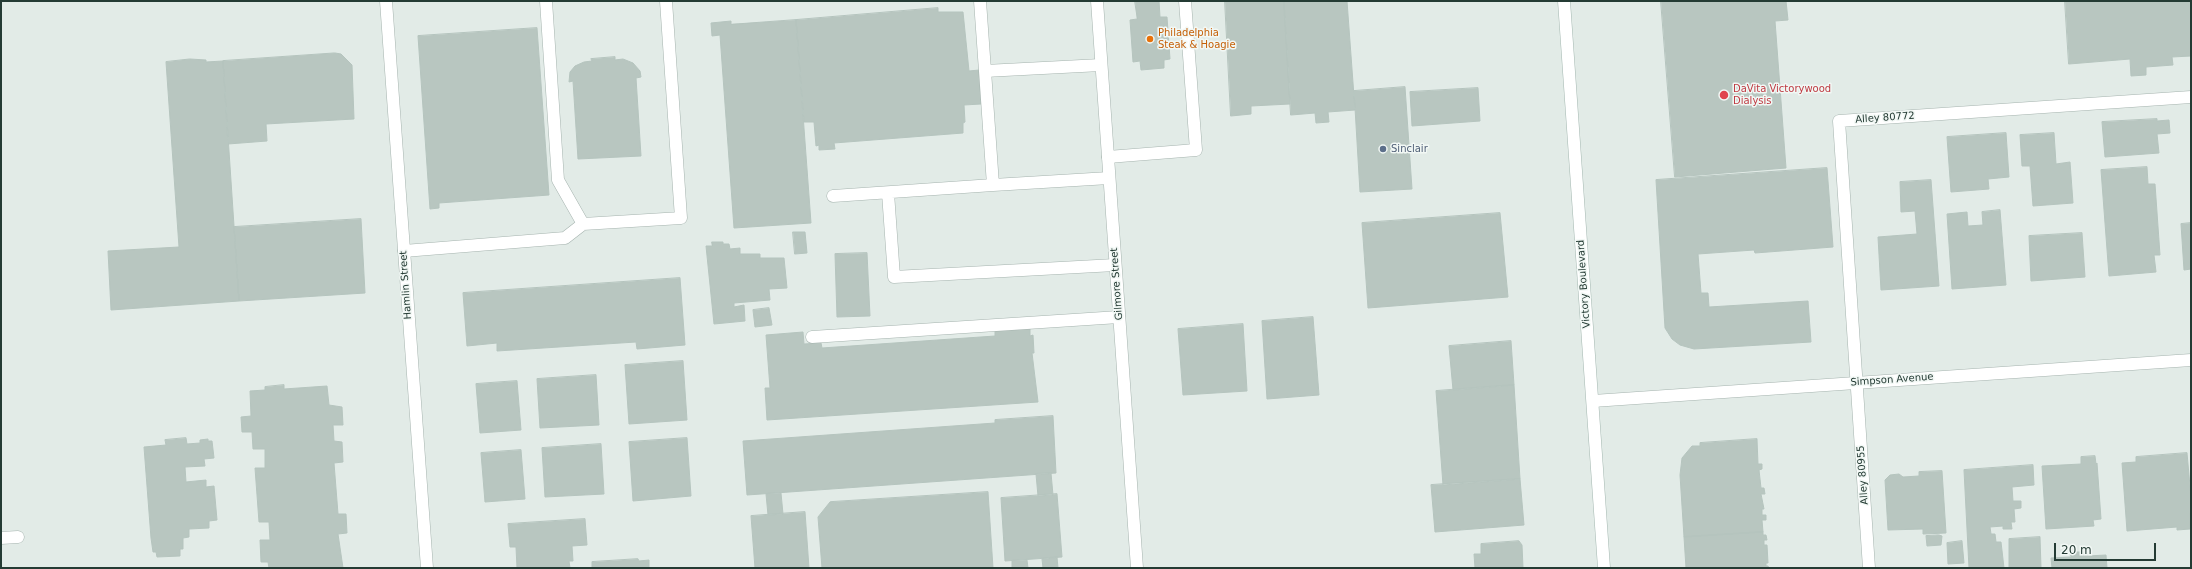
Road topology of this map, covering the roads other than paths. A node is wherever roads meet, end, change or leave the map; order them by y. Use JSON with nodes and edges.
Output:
{"nodes":[{"id":1,"x":386,"y":1,"type":"edge"},
{"id":2,"x":546,"y":1,"type":"edge"},
{"id":3,"x":666,"y":1,"type":"edge"},
{"id":4,"x":980,"y":1,"type":"edge"},
{"id":5,"x":1097,"y":1,"type":"edge"},
{"id":6,"x":1185,"y":1,"type":"edge"},
{"id":7,"x":1564,"y":1,"type":"edge"},
{"id":8,"x":1101,"y":65,"type":"junction"},
{"id":9,"x":985,"y":71,"type":"junction"},
{"id":10,"x":2191,"y":97,"type":"edge"},
{"id":11,"x":1108,"y":157,"type":"junction"},
{"id":12,"x":1109,"y":178,"type":"junction"},
{"id":13,"x":993,"y":185,"type":"junction"},
{"id":14,"x":888,"y":193,"type":"junction"},
{"id":15,"x":833,"y":196,"type":"dead end"},
{"id":16,"x":582,"y":224,"type":"junction"},
{"id":17,"x":404,"y":251,"type":"junction"},
{"id":18,"x":1115,"y":265,"type":"junction"},
{"id":19,"x":1119,"y":316,"type":"junction"},
{"id":20,"x":812,"y":337,"type":"dead end"},
{"id":21,"x":2191,"y":360,"type":"edge"},
{"id":22,"x":1857,"y":382,"type":"junction"},
{"id":23,"x":1593,"y":401,"type":"junction"},
{"id":24,"x":18,"y":537,"type":"dead end"},
{"id":25,"x":1,"y":538,"type":"edge"},
{"id":26,"x":428,"y":568,"type":"edge"},
{"id":27,"x":1137,"y":568,"type":"edge"},
{"id":28,"x":1604,"y":568,"type":"edge"},
{"id":29,"x":1869,"y":568,"type":"edge"}],
"edges":[{"from":1,"to":17,"type":"street","name":"Hamlin Street"},
{"from":2,"to":16,"type":"street"},
{"from":3,"to":16,"type":"street"},
{"from":4,"to":9,"type":"street"},
{"from":5,"to":8,"type":"street","name":"Gilmore Street"},
{"from":6,"to":11,"type":"street"},
{"from":7,"to":23,"type":"street","name":"Victory Boulevard"},
{"from":8,"to":9,"type":"street"},
{"from":8,"to":11,"type":"street","name":"Gilmore Street"},
{"from":9,"to":13,"type":"street"},
{"from":10,"to":22,"type":"street","name":"Alley 80772"},
{"from":11,"to":12,"type":"street","name":"Gilmore Street"},
{"from":12,"to":13,"type":"street"},
{"from":12,"to":18,"type":"street","name":"Gilmore Street"},
{"from":13,"to":14,"type":"street"},
{"from":14,"to":15,"type":"street"},
{"from":14,"to":18,"type":"street"},
{"from":16,"to":17,"type":"street"},
{"from":17,"to":26,"type":"street","name":"Hamlin Street"},
{"from":18,"to":19,"type":"street","name":"Gilmore Street"},
{"from":19,"to":20,"type":"street"},
{"from":19,"to":27,"type":"street","name":"Gilmore Street"},
{"from":21,"to":22,"type":"street","name":"Simpson Avenue"},
{"from":22,"to":23,"type":"street","name":"Simpson Avenue"},
{"from":22,"to":29,"type":"street","name":"Alley 80955"},
{"from":23,"to":28,"type":"street","name":"Victory Boulevard"},
{"from":24,"to":25,"type":"street"}]}
